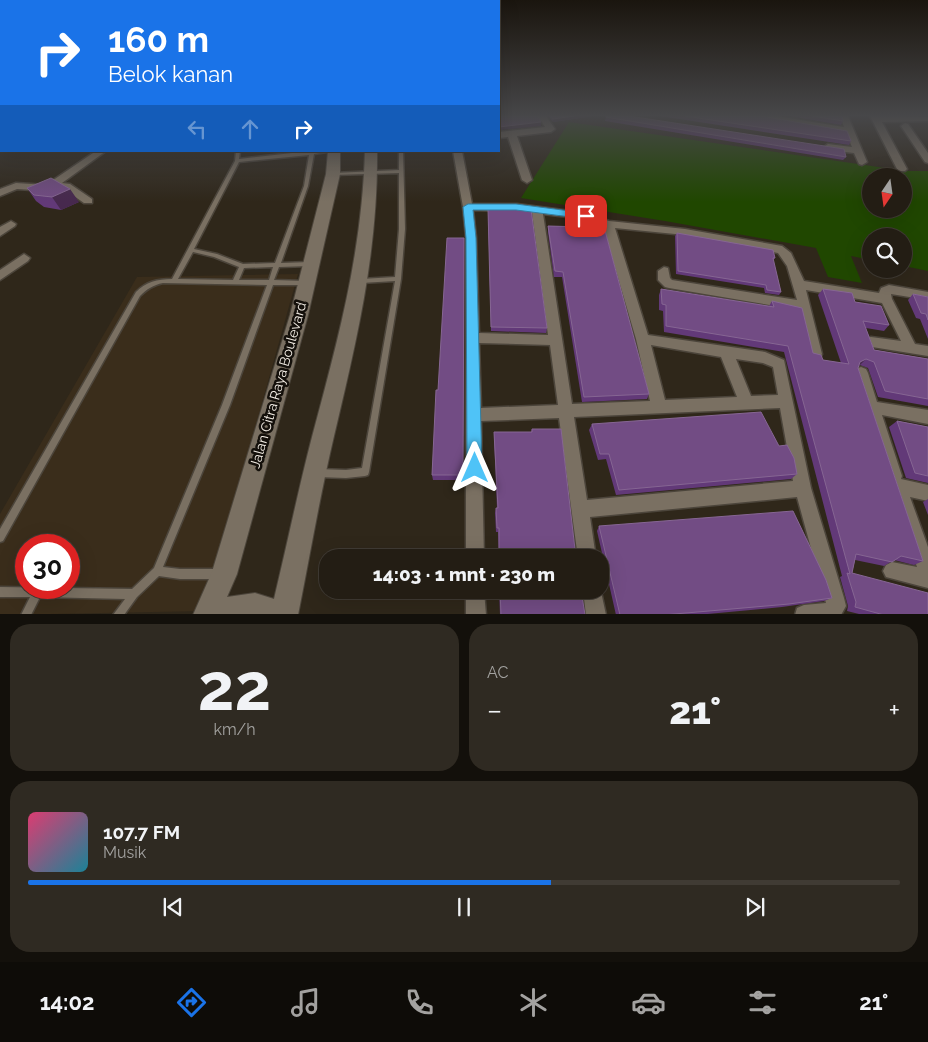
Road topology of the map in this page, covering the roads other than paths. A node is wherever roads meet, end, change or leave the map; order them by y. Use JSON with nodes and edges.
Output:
{"nodes":[{"id":1,"x":515,"y":145,"type":"edge"},
{"id":2,"x":856,"y":145,"type":"edge"},
{"id":3,"x":889,"y":145,"type":"edge"},
{"id":4,"x":918,"y":145,"type":"edge"},
{"id":5,"x":819,"y":146,"type":"edge"},
{"id":6,"x":858,"y":151,"type":"junction"},
{"id":7,"x":101,"y":152,"type":"edge"},
{"id":8,"x":238,"y":152,"type":"edge"},
{"id":9,"x":333,"y":152,"type":"edge"},
{"id":10,"x":371,"y":152,"type":"edge"},
{"id":11,"x":401,"y":152,"type":"edge"},
{"id":12,"x":457,"y":152,"type":"edge"},
{"id":13,"x":312,"y":153,"type":"edge"},
{"id":14,"x":237,"y":160,"type":"junction"},
{"id":15,"x":928,"y":160,"type":"edge"},
{"id":16,"x":862,"y":162,"type":"dead end"},
{"id":17,"x":901,"y":168,"type":"edge"},
{"id":18,"x":402,"y":171,"type":"junction"},
{"id":19,"x":372,"y":172,"type":"junction"},
{"id":20,"x":333,"y":174,"type":"junction"},
{"id":21,"x":527,"y":180,"type":"dead end"},
{"id":22,"x":53,"y":185,"type":"junction"},
{"id":23,"x":0,"y":193,"type":"edge"},
{"id":24,"x":88,"y":201,"type":"dead end"},
{"id":25,"x":468,"y":207,"type":"junction"},
{"id":26,"x":537,"y":210,"type":"junction"},
{"id":27,"x":11,"y":224,"type":"dead end"},
{"id":28,"x":608,"y":224,"type":"junction"},
{"id":29,"x":0,"y":233,"type":"edge"},
{"id":30,"x":191,"y":250,"type":"junction"},
{"id":31,"x":24,"y":258,"type":"dead end"},
{"id":32,"x":313,"y":264,"type":"junction"},
{"id":33,"x":277,"y":265,"type":"junction"},
{"id":34,"x":242,"y":266,"type":"junction"},
{"id":35,"x":664,"y":271,"type":"dead end"},
{"id":36,"x":0,"y":276,"type":"edge"},
{"id":37,"x":398,"y":279,"type":"junction"},
{"id":38,"x":361,"y":280,"type":"junction"},
{"id":39,"x":174,"y":281,"type":"junction"},
{"id":40,"x":235,"y":282,"type":"junction"},
{"id":41,"x":270,"y":283,"type":"junction"},
{"id":42,"x":306,"y":283,"type":"junction"},
{"id":43,"x":799,"y":285,"type":"junction"},
{"id":44,"x":928,"y":296,"type":"edge"},
{"id":45,"x":886,"y":298,"type":"junction"},
{"id":46,"x":804,"y":306,"type":"junction"},
{"id":47,"x":473,"y":338,"type":"junction"},
{"id":48,"x":643,"y":339,"type":"junction"},
{"id":49,"x":555,"y":340,"type":"junction"},
{"id":50,"x":871,"y":342,"type":"edge"},
{"id":51,"x":911,"y":348,"type":"junction"},
{"id":52,"x":928,"y":351,"type":"edge"},
{"id":53,"x":726,"y":352,"type":"junction"},
{"id":54,"x":815,"y":354,"type":"edge"},
{"id":55,"x":861,"y":373,"type":"edge"},
{"id":56,"x":786,"y":401,"type":"junction"},
{"id":57,"x":747,"y":403,"type":"junction"},
{"id":58,"x":658,"y":406,"type":"junction"},
{"id":59,"x":872,"y":407,"type":"junction"},
{"id":60,"x":566,"y":412,"type":"junction"},
{"id":61,"x":474,"y":415,"type":"junction"},
{"id":62,"x":928,"y":417,"type":"edge"},
{"id":63,"x":315,"y":472,"type":"junction"},
{"id":64,"x":898,"y":487,"type":"junction"},
{"id":65,"x":803,"y":488,"type":"junction"},
{"id":66,"x":928,"y":493,"type":"edge"},
{"id":67,"x":580,"y":509,"type":"junction"},
{"id":68,"x":0,"y":538,"type":"edge"},
{"id":69,"x":475,"y":549,"type":"edge"},
{"id":70,"x":586,"y":549,"type":"edge"},
{"id":71,"x":158,"y":571,"type":"junction"},
{"id":72,"x":892,"y":571,"type":"dead end"},
{"id":73,"x":928,"y":572,"type":"edge"},
{"id":74,"x":224,"y":574,"type":"junction"},
{"id":75,"x":928,"y":579,"type":"edge"},
{"id":76,"x":0,"y":592,"type":"edge"},
{"id":77,"x":15,"y":592,"type":"edge"},
{"id":78,"x":80,"y":593,"type":"edge"},
{"id":79,"x":134,"y":594,"type":"junction"},
{"id":80,"x":33,"y":599,"type":"edge"},
{"id":81,"x":476,"y":599,"type":"edge"},
{"id":82,"x":594,"y":599,"type":"edge"},
{"id":83,"x":26,"y":614,"type":"edge"},
{"id":84,"x":118,"y":614,"type":"edge"},
{"id":85,"x":206,"y":614,"type":"edge"},
{"id":86,"x":217,"y":614,"type":"edge"},
{"id":87,"x":277,"y":614,"type":"edge"},
{"id":88,"x":284,"y":614,"type":"edge"},
{"id":89,"x":476,"y":614,"type":"edge"},
{"id":90,"x":596,"y":614,"type":"edge"},
{"id":91,"x":804,"y":614,"type":"edge"}],
"edges":[{"from":1,"to":21,"type":"street"},
{"from":2,"to":6,"type":"street"},
{"from":3,"to":17,"type":"street"},
{"from":4,"to":15,"type":"street"},
{"from":5,"to":6,"type":"street"},
{"from":6,"to":16,"type":"street"},
{"from":7,"to":22,"type":"street"},
{"from":8,"to":14,"type":"lane"},
{"from":9,"to":20,"type":"main road","name":"Jalan Citra Raya Boulevard"},
{"from":10,"to":19,"type":"main road"},
{"from":11,"to":18,"type":"lane"},
{"from":12,"to":25,"type":"street"},
{"from":13,"to":14,"type":"lane"},
{"from":13,"to":33,"type":"lane"},
{"from":14,"to":30,"type":"lane"},
{"from":18,"to":19,"type":"lane"},
{"from":18,"to":37,"type":"lane"},
{"from":19,"to":20,"type":"lane"},
{"from":19,"to":38,"type":"main road"},
{"from":20,"to":32,"type":"main road","name":"Jalan Citra Raya Boulevard"},
{"from":22,"to":23,"type":"street"},
{"from":22,"to":24,"type":"street"},
{"from":25,"to":26,"type":"street"},
{"from":25,"to":47,"type":"street"},
{"from":26,"to":28,"type":"street"},
{"from":26,"to":49,"type":"street"},
{"from":27,"to":29,"type":"street"},
{"from":28,"to":43,"type":"street"},
{"from":28,"to":48,"type":"street"},
{"from":30,"to":34,"type":"lane"},
{"from":30,"to":39,"type":"lane"},
{"from":31,"to":36,"type":"street"},
{"from":32,"to":33,"type":"lane"},
{"from":32,"to":42,"type":"main road","name":"Jalan Citra Raya Boulevard"},
{"from":33,"to":34,"type":"lane"},
{"from":33,"to":41,"type":"lane"},
{"from":34,"to":40,"type":"lane"},
{"from":35,"to":46,"type":"street"},
{"from":37,"to":38,"type":"lane"},
{"from":37,"to":63,"type":"lane"},
{"from":38,"to":63,"type":"main road"},
{"from":39,"to":40,"type":"lane"},
{"from":39,"to":68,"type":"lane"},
{"from":40,"to":41,"type":"lane"},
{"from":41,"to":42,"type":"lane"},
{"from":41,"to":71,"type":"lane"},
{"from":42,"to":74,"type":"main road","name":"Jalan Citra Raya Boulevard"},
{"from":43,"to":45,"type":"street"},
{"from":43,"to":46,"type":"street"},
{"from":44,"to":45,"type":"street"},
{"from":45,"to":51,"type":"street"},
{"from":46,"to":54,"type":"street"},
{"from":47,"to":49,"type":"street"},
{"from":47,"to":61,"type":"street"},
{"from":48,"to":53,"type":"street"},
{"from":48,"to":58,"type":"street"},
{"from":49,"to":60,"type":"street"},
{"from":50,"to":51,"type":"street"},
{"from":51,"to":52,"type":"street"},
{"from":53,"to":56,"type":"street"},
{"from":53,"to":57,"type":"street"},
{"from":55,"to":59,"type":"street"},
{"from":56,"to":57,"type":"street"},
{"from":56,"to":65,"type":"street"},
{"from":57,"to":58,"type":"street"},
{"from":58,"to":60,"type":"street"},
{"from":59,"to":62,"type":"street"},
{"from":59,"to":64,"type":"street"},
{"from":60,"to":61,"type":"street"},
{"from":60,"to":67,"type":"street"},
{"from":61,"to":69,"type":"street"},
{"from":63,"to":88,"type":"main road"},
{"from":64,"to":66,"type":"street"},
{"from":64,"to":73,"type":"street"},
{"from":65,"to":67,"type":"street"},
{"from":65,"to":91,"type":"street"},
{"from":67,"to":70,"type":"street"},
{"from":71,"to":74,"type":"lane"},
{"from":71,"to":79,"type":"lane"},
{"from":72,"to":75,"type":"street"},
{"from":74,"to":85,"type":"main road","name":"Jalan Citra Raya Boulevard"},
{"from":76,"to":77,"type":"lane"},
{"from":78,"to":79,"type":"lane"},
{"from":79,"to":84,"type":"lane"},
{"from":80,"to":83,"type":"lane"},
{"from":81,"to":89,"type":"street"},
{"from":82,"to":90,"type":"street"},
{"from":86,"to":87,"type":"main road"}]}
